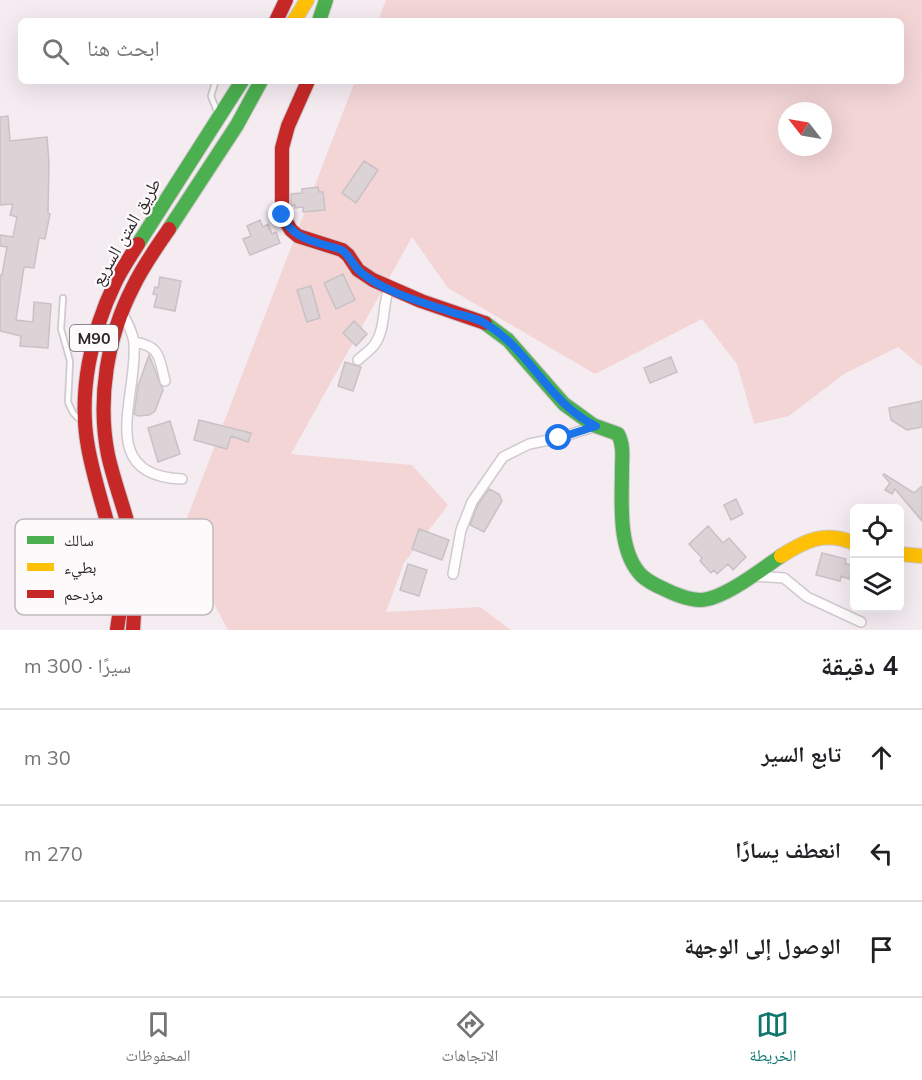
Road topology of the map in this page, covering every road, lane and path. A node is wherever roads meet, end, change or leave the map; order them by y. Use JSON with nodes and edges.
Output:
{"nodes":[{"id":1,"x":286,"y":0,"type":"edge"},
{"id":2,"x":307,"y":0,"type":"edge"},
{"id":3,"x":326,"y":0,"type":"edge"},
{"id":4,"x":277,"y":18,"type":"edge"},
{"id":5,"x":296,"y":18,"type":"edge"},
{"id":6,"x":320,"y":18,"type":"edge"},
{"id":7,"x":215,"y":84,"type":"edge"},
{"id":8,"x":240,"y":84,"type":"edge"},
{"id":9,"x":259,"y":84,"type":"edge"},
{"id":10,"x":308,"y":84,"type":"edge"},
{"id":11,"x":220,"y":118,"type":"junction"},
{"id":12,"x":389,"y":288,"type":"junction"},
{"id":13,"x":63,"y":298,"type":"dead end"},
{"id":14,"x":122,"y":311,"type":"junction"},
{"id":15,"x":134,"y":342,"type":"junction"},
{"id":16,"x":358,"y":360,"type":"dead end"},
{"id":17,"x":165,"y":381,"type":"dead end"},
{"id":18,"x":86,"y":425,"type":"junction"},
{"id":19,"x":596,"y":426,"type":"junction"},
{"id":20,"x":182,"y":479,"type":"dead end"},
{"id":21,"x":107,"y":519,"type":"edge"},
{"id":22,"x":125,"y":519,"type":"edge"},
{"id":23,"x":850,"y":541,"type":"edge"},
{"id":24,"x":904,"y":554,"type":"edge"},
{"id":25,"x":922,"y":556,"type":"edge"},
{"id":26,"x":453,"y":574,"type":"dead end"},
{"id":27,"x":753,"y":576,"type":"junction"},
{"id":28,"x":119,"y":615,"type":"edge"},
{"id":29,"x":134,"y":615,"type":"edge"},
{"id":30,"x":861,"y":622,"type":"dead end"},
{"id":31,"x":117,"y":630,"type":"edge"},
{"id":32,"x":133,"y":630,"type":"edge"}],
"edges":[{"from":1,"to":4,"type":"main road"},
{"from":2,"to":5,"type":"main road"},
{"from":3,"to":6,"type":"main road"},
{"from":7,"to":11,"type":"lane"},
{"from":8,"to":11,"type":"main road","name":"طريق المتن السريع","number":"M90"},
{"from":9,"to":14,"type":"main road","name":"طريق المتن السريع","number":"M90"},
{"from":10,"to":12,"type":"main road"},
{"from":11,"to":18,"type":"main road","name":"طريق المتن السريع","number":"M90"},
{"from":12,"to":16,"type":"street"},
{"from":12,"to":19,"type":"main road"},
{"from":13,"to":18,"type":"lane"},
{"from":14,"to":15,"type":"street"},
{"from":14,"to":22,"type":"main road","name":"طريق المتن السريع","number":"M90"},
{"from":15,"to":17,"type":"street"},
{"from":15,"to":20,"type":"street"},
{"from":18,"to":21,"type":"main road","name":"طريق المتن السريع","number":"M90"},
{"from":19,"to":26,"type":"street"},
{"from":19,"to":27,"type":"main road"},
{"from":23,"to":27,"type":"main road"},
{"from":24,"to":25,"type":"main road"},
{"from":27,"to":30,"type":"street"},
{"from":28,"to":31,"type":"main road","name":"طريق المتن السريع","number":"M90"},
{"from":29,"to":32,"type":"main road","name":"طريق المتن السريع","number":"M90"}]}
